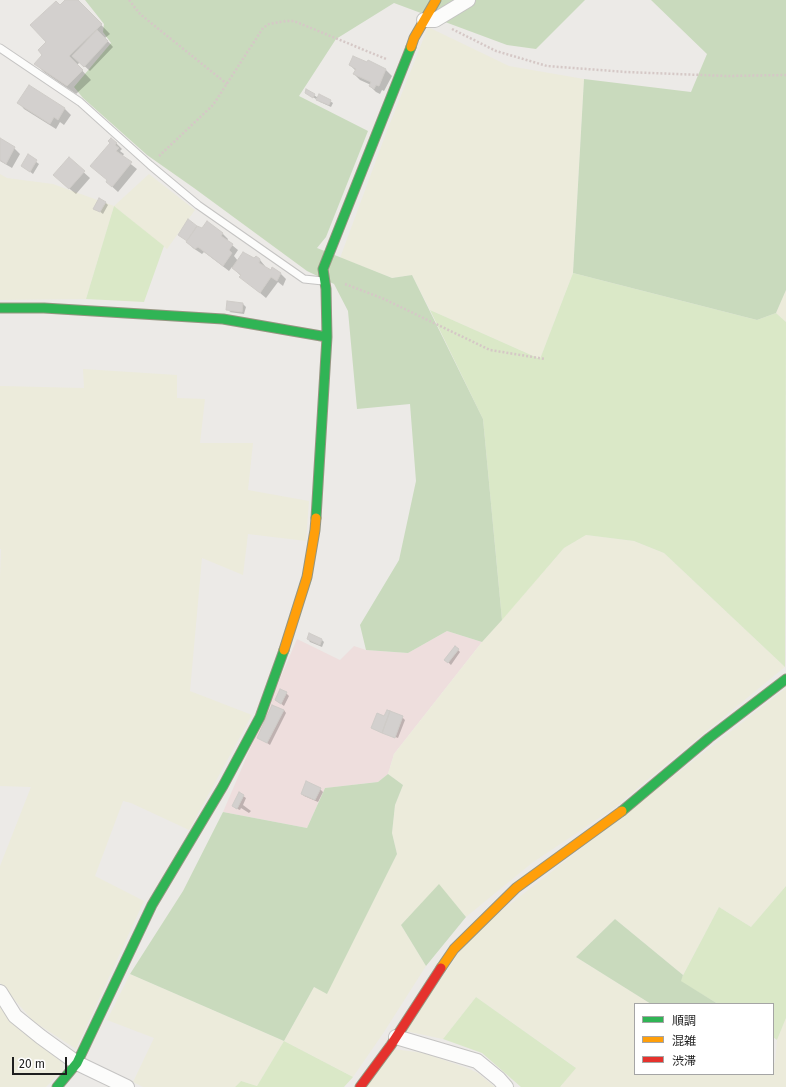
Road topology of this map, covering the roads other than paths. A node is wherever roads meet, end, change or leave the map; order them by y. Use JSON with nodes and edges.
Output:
{"nodes":[{"id":1,"x":436,"y":0,"type":"edge"},
{"id":2,"x":468,"y":0,"type":"edge"},
{"id":3,"x":430,"y":20,"type":"junction"},
{"id":4,"x":0,"y":48,"type":"edge"},
{"id":5,"x":324,"y":281,"type":"junction"},
{"id":6,"x":0,"y":308,"type":"edge"},
{"id":7,"x":327,"y":337,"type":"junction"},
{"id":8,"x":786,"y":679,"type":"edge"},
{"id":9,"x":0,"y":992,"type":"edge"},
{"id":10,"x":396,"y":1037,"type":"junction"},
{"id":11,"x":77,"y":1063,"type":"junction"},
{"id":12,"x":57,"y":1087,"type":"edge"},
{"id":13,"x":127,"y":1087,"type":"edge"},
{"id":14,"x":360,"y":1087,"type":"edge"},
{"id":15,"x":506,"y":1087,"type":"edge"}],
"edges":[{"from":1,"to":3,"type":"street"},
{"from":2,"to":3,"type":"street"},
{"from":3,"to":5,"type":"street"},
{"from":4,"to":5,"type":"lane"},
{"from":5,"to":7,"type":"street"},
{"from":6,"to":7,"type":"street"},
{"from":7,"to":11,"type":"street"},
{"from":8,"to":10,"type":"street"},
{"from":9,"to":11,"type":"street"},
{"from":10,"to":14,"type":"street"},
{"from":10,"to":15,"type":"street"},
{"from":11,"to":12,"type":"street"},
{"from":11,"to":13,"type":"street"}]}
